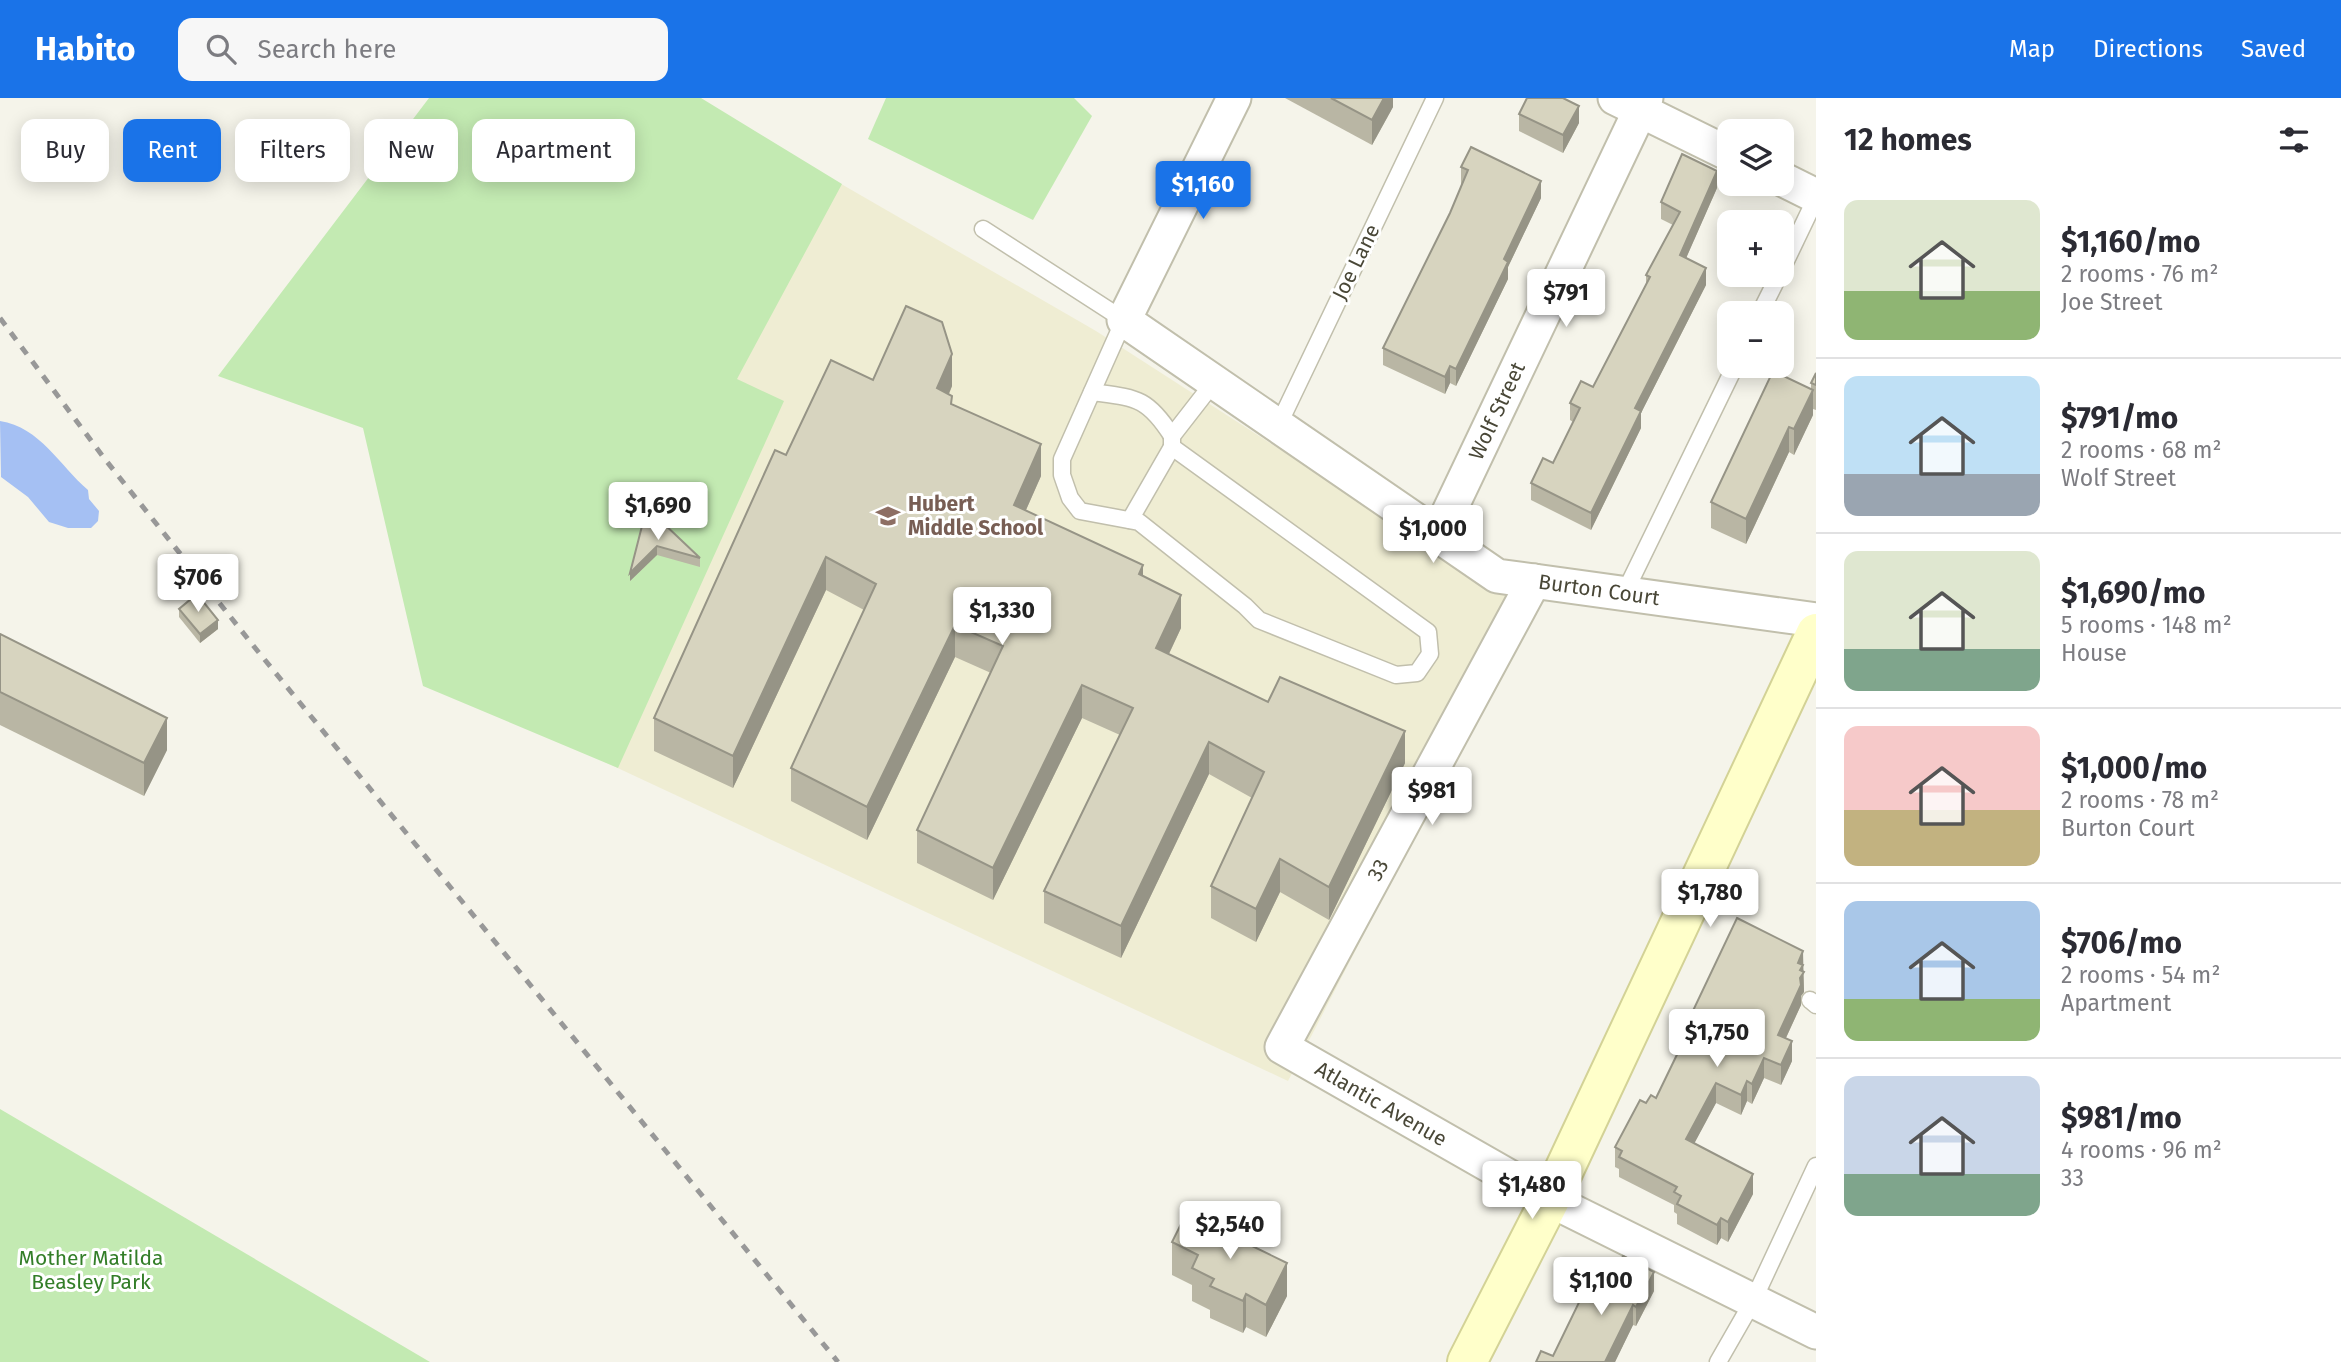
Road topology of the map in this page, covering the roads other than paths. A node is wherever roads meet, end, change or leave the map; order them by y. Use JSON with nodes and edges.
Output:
{"nodes":[{"id":1,"x":1234,"y":98,"type":"edge"},
{"id":2,"x":1435,"y":98,"type":"edge"},
{"id":3,"x":1634,"y":102,"type":"edge"},
{"id":4,"x":1717,"y":147,"type":"edge"},
{"id":5,"x":1794,"y":186,"type":"edge"},
{"id":6,"x":1816,"y":197,"type":"edge"},
{"id":7,"x":983,"y":229,"type":"dead end"},
{"id":8,"x":1794,"y":244,"type":"edge"},
{"id":9,"x":1124,"y":320,"type":"junction"},
{"id":10,"x":1729,"y":378,"type":"edge"},
{"id":11,"x":1214,"y":382,"type":"junction"},
{"id":12,"x":1092,"y":392,"type":"junction"},
{"id":13,"x":1278,"y":426,"type":"junction"},
{"id":14,"x":1172,"y":441,"type":"junction"},
{"id":15,"x":1130,"y":520,"type":"junction"},
{"id":16,"x":1438,"y":536,"type":"junction"},
{"id":17,"x":1534,"y":581,"type":"junction"},
{"id":18,"x":1624,"y":594,"type":"junction"},
{"id":19,"x":1816,"y":620,"type":"edge"},
{"id":20,"x":1816,"y":632,"type":"edge"},
{"id":21,"x":1282,"y":1047,"type":"joint"},
{"id":22,"x":1816,"y":1166,"type":"edge"},
{"id":23,"x":1549,"y":1200,"type":"junction"},
{"id":24,"x":1753,"y":1301,"type":"junction"},
{"id":25,"x":1816,"y":1332,"type":"edge"},
{"id":26,"x":1467,"y":1362,"type":"edge"},
{"id":27,"x":1718,"y":1362,"type":"edge"}],
"edges":[{"from":1,"to":9,"type":"street"},
{"from":2,"to":13,"type":"lane","name":"Joe Lane"},
{"from":3,"to":4,"type":"street"},
{"from":3,"to":16,"type":"street","name":"Wolf Street"},
{"from":5,"to":6,"type":"street"},
{"from":6,"to":8,"type":"lane"},
{"from":7,"to":9,"type":"lane"},
{"from":9,"to":11,"type":"street","name":"Burton Court"},
{"from":9,"to":12,"type":"lane"},
{"from":10,"to":18,"type":"lane"},
{"from":11,"to":13,"type":"street","name":"Burton Court"},
{"from":11,"to":14,"type":"lane"},
{"from":12,"to":14,"type":"lane"},
{"from":12,"to":15,"type":"lane"},
{"from":13,"to":16,"type":"street","name":"Burton Court"},
{"from":14,"to":15,"type":"lane"},
{"from":14,"to":15,"type":"lane"},
{"from":16,"to":17,"type":"street","name":"Burton Court"},
{"from":17,"to":18,"type":"street","name":"Burton Court"},
{"from":17,"to":21,"type":"street","name":"33"},
{"from":18,"to":19,"type":"street","name":"Burton Court"},
{"from":20,"to":23,"type":"main road"},
{"from":21,"to":23,"type":"street","name":"Atlantic Avenue"},
{"from":22,"to":24,"type":"lane"},
{"from":23,"to":24,"type":"street","name":"Atlantic Avenue"},
{"from":23,"to":26,"type":"main road"},
{"from":24,"to":25,"type":"street","name":"Atlantic Avenue"},
{"from":24,"to":27,"type":"lane"}]}
